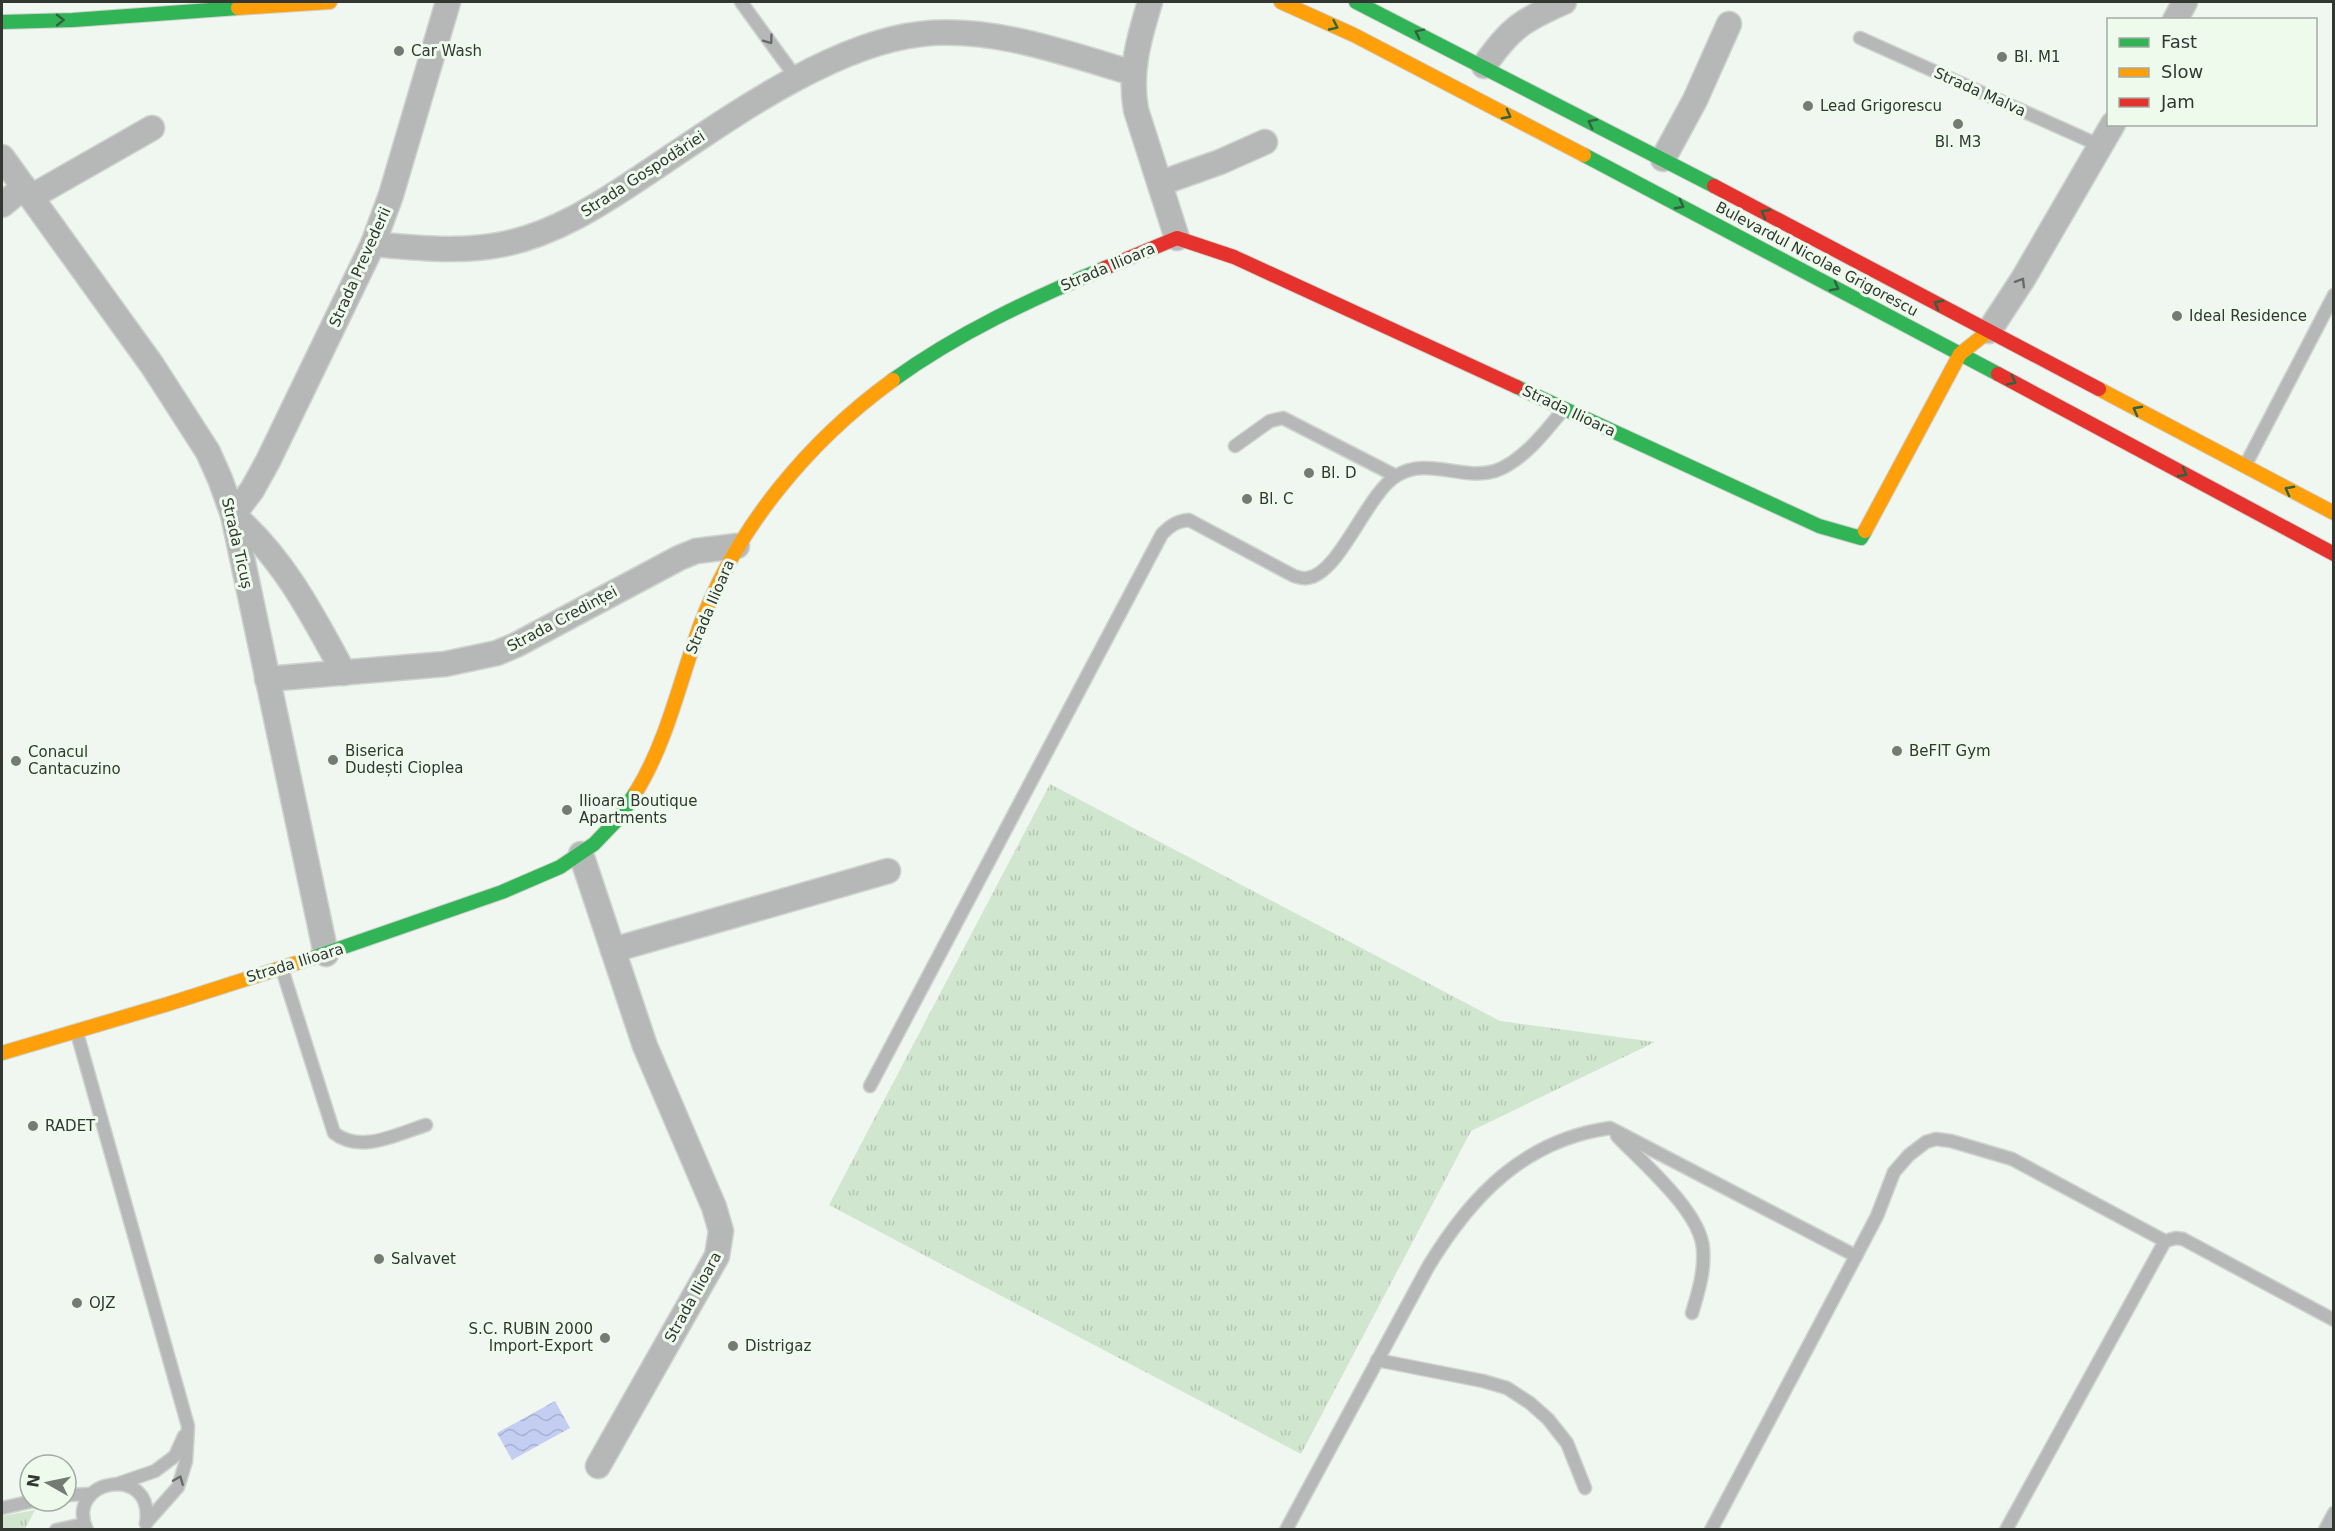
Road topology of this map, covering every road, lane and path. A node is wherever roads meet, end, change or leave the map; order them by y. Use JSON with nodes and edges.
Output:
{"nodes":[{"id":1,"x":330,"y":2,"type":"edge"},
{"id":2,"x":448,"y":2,"type":"edge"},
{"id":3,"x":741,"y":2,"type":"edge"},
{"id":4,"x":1150,"y":2,"type":"edge"},
{"id":5,"x":1281,"y":2,"type":"edge"},
{"id":6,"x":1356,"y":2,"type":"edge"},
{"id":7,"x":1564,"y":2,"type":"edge"},
{"id":8,"x":2185,"y":2,"type":"edge"},
{"id":9,"x":2176,"y":18,"type":"edge"},
{"id":10,"x":2,"y":22,"type":"edge"},
{"id":11,"x":1729,"y":24,"type":"dead end"},
{"id":12,"x":1860,"y":38,"type":"dead end"},
{"id":13,"x":1484,"y":66,"type":"junction"},
{"id":14,"x":1133,"y":73,"type":"junction"},
{"id":15,"x":797,"y":79,"type":"junction"},
{"id":16,"x":2112,"y":126,"type":"edge"},
{"id":17,"x":152,"y":128,"type":"dead end"},
{"id":18,"x":1265,"y":142,"type":"dead end"},
{"id":19,"x":2101,"y":146,"type":"junction"},
{"id":20,"x":2,"y":157,"type":"edge"},
{"id":21,"x":1663,"y":159,"type":"junction"},
{"id":22,"x":1161,"y":183,"type":"junction"},
{"id":23,"x":28,"y":192,"type":"junction"},
{"id":24,"x":2,"y":205,"type":"edge"},
{"id":25,"x":1177,"y":237,"type":"junction"},
{"id":26,"x":373,"y":244,"type":"junction"},
{"id":27,"x":2334,"y":295,"type":"edge"},
{"id":28,"x":1989,"y":331,"type":"junction"},
{"id":29,"x":1960,"y":354,"type":"junction"},
{"id":30,"x":1564,"y":409,"type":"junction"},
{"id":31,"x":1235,"y":446,"type":"dead end"},
{"id":32,"x":2245,"y":466,"type":"junction"},
{"id":33,"x":1396,"y":476,"type":"junction"},
{"id":34,"x":2334,"y":513,"type":"edge"},
{"id":35,"x":232,"y":515,"type":"junction"},
{"id":36,"x":737,"y":546,"type":"junction"},
{"id":37,"x":2334,"y":554,"type":"edge"},
{"id":38,"x":344,"y":673,"type":"junction"},
{"id":39,"x":267,"y":679,"type":"junction"},
{"id":40,"x":581,"y":854,"type":"junction"},
{"id":41,"x":888,"y":871,"type":"dead end"},
{"id":42,"x":613,"y":950,"type":"junction"},
{"id":43,"x":326,"y":954,"type":"junction"},
{"id":44,"x":282,"y":968,"type":"junction"},
{"id":45,"x":76,"y":1031,"type":"junction"},
{"id":46,"x":2,"y":1053,"type":"edge"},
{"id":47,"x":870,"y":1086,"type":"dead end"},
{"id":48,"x":426,"y":1125,"type":"dead end"},
{"id":49,"x":1610,"y":1128,"type":"junction"},
{"id":50,"x":2165,"y":1241,"type":"junction"},
{"id":51,"x":1856,"y":1256,"type":"junction"},
{"id":52,"x":1692,"y":1313,"type":"dead end"},
{"id":53,"x":2334,"y":1320,"type":"edge"},
{"id":54,"x":1377,"y":1360,"type":"junction"},
{"id":55,"x":188,"y":1426,"type":"junction"},
{"id":56,"x":598,"y":1466,"type":"dead end"},
{"id":57,"x":120,"y":1483,"type":"junction"},
{"id":58,"x":1585,"y":1488,"type":"dead end"},
{"id":59,"x":91,"y":1494,"type":"junction"},
{"id":60,"x":78,"y":1495,"type":"edge"},
{"id":61,"x":18,"y":1504,"type":"edge"},
{"id":62,"x":2,"y":1508,"type":"edge"},
{"id":63,"x":2334,"y":1513,"type":"edge"},
{"id":64,"x":145,"y":1526,"type":"edge"},
{"id":65,"x":86,"y":1527,"type":"edge"},
{"id":66,"x":56,"y":1530,"type":"edge"},
{"id":67,"x":1286,"y":1530,"type":"edge"},
{"id":68,"x":1711,"y":1530,"type":"edge"},
{"id":69,"x":2006,"y":1530,"type":"edge"},
{"id":70,"x":2325,"y":1530,"type":"edge"}],
"edges":[{"from":10,"to":1,"type":"main road","one_way":true},
{"from":2,"to":26,"type":"street","name":"Strada Prevederii"},
{"from":3,"to":15,"type":"lane","one_way":true},
{"from":4,"to":14,"type":"street"},
{"from":5,"to":29,"type":"main road","name":"Bulevardul Nicolae Grigorescu","one_way":true},
{"from":13,"to":6,"type":"main road","name":"Bulevardul Nicolae Grigorescu","one_way":true},
{"from":7,"to":13,"type":"street"},
{"from":8,"to":9,"type":"street"},
{"from":11,"to":21,"type":"street"},
{"from":12,"to":19,"type":"lane","name":"Strada Malva"},
{"from":21,"to":13,"type":"main road","name":"Bulevardul Nicolae Grigorescu","one_way":true},
{"from":14,"to":15,"type":"street","name":"Strada Gospodăriei"},
{"from":14,"to":22,"type":"street"},
{"from":15,"to":26,"type":"street","name":"Strada Gospodăriei"},
{"from":16,"to":19,"type":"street"},
{"from":17,"to":23,"type":"street"},
{"from":18,"to":22,"type":"street"},
{"from":28,"to":19,"type":"street","one_way":true},
{"from":20,"to":23,"type":"street","name":"Strada Ticuș"},
{"from":28,"to":21,"type":"main road","name":"Bulevardul Nicolae Grigorescu","one_way":true},
{"from":22,"to":25,"type":"street"},
{"from":23,"to":24,"type":"street"},
{"from":23,"to":35,"type":"street","name":"Strada Ticuș"},
{"from":25,"to":30,"type":"main road","name":"Strada Ilioara"},
{"from":25,"to":36,"type":"main road","name":"Strada Ilioara"},
{"from":26,"to":35,"type":"street","name":"Strada Prevederii"},
{"from":27,"to":32,"type":"lane"},
{"from":28,"to":29,"type":"main road"},
{"from":32,"to":28,"type":"main road","name":"Bulevardul Nicolae Grigorescu","one_way":true},
{"from":29,"to":30,"type":"main road","name":"Strada Ilioara"},
{"from":29,"to":37,"type":"main road","name":"Bulevardul Nicolae Grigorescu","one_way":true},
{"from":30,"to":33,"type":"lane"},
{"from":31,"to":33,"type":"lane"},
{"from":34,"to":32,"type":"main road","name":"Bulevardul Nicolae Grigorescu","one_way":true},
{"from":33,"to":47,"type":"lane"},
{"from":35,"to":38,"type":"street"},
{"from":35,"to":39,"type":"street","name":"Strada Ticuș"},
{"from":36,"to":38,"type":"street","name":"Strada Credinței"},
{"from":36,"to":40,"type":"main road","name":"Strada Ilioara"},
{"from":38,"to":39,"type":"street","name":"Strada Credinței"},
{"from":39,"to":43,"type":"street","name":"Strada Ticuș"},
{"from":40,"to":42,"type":"street","name":"Strada Ilioara"},
{"from":40,"to":43,"type":"main road","name":"Strada Ilioara"},
{"from":41,"to":42,"type":"street"},
{"from":42,"to":56,"type":"street","name":"Strada Ilioara"},
{"from":43,"to":44,"type":"main road","name":"Strada Ilioara"},
{"from":44,"to":45,"type":"main road","name":"Strada Ilioara"},
{"from":44,"to":48,"type":"lane"},
{"from":45,"to":46,"type":"main road","name":"Strada Ilioara"},
{"from":45,"to":55,"type":"lane"},
{"from":49,"to":51,"type":"lane"},
{"from":49,"to":52,"type":"lane"},
{"from":49,"to":54,"type":"lane"},
{"from":50,"to":51,"type":"lane"},
{"from":50,"to":53,"type":"lane"},
{"from":50,"to":69,"type":"lane"},
{"from":51,"to":68,"type":"lane"},
{"from":54,"to":58,"type":"lane"},
{"from":54,"to":67,"type":"lane"},
{"from":55,"to":57,"type":"lane"},
{"from":64,"to":55,"type":"lane","one_way":true},
{"from":57,"to":59,"type":"lane"},
{"from":57,"to":64,"type":"lane"},
{"from":59,"to":60,"type":"lane"},
{"from":59,"to":65,"type":"lane"},
{"from":61,"to":62,"type":"lane"},
{"from":63,"to":70,"type":"lane"},
{"from":65,"to":66,"type":"lane"}]}
